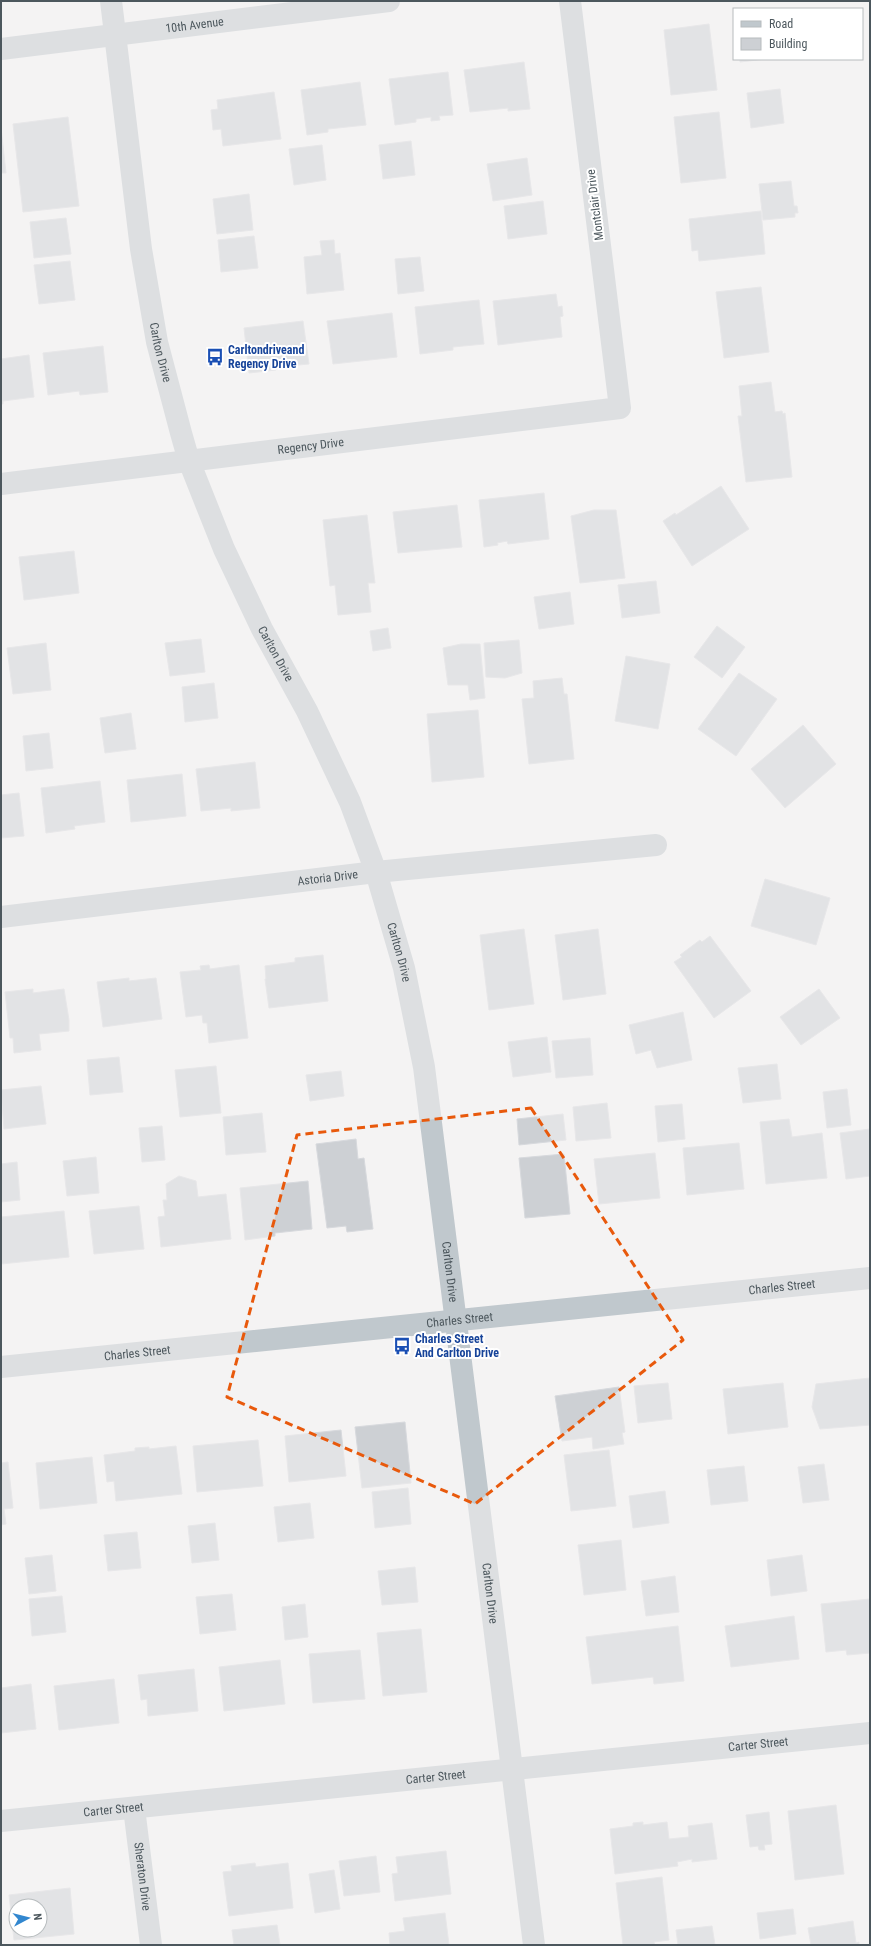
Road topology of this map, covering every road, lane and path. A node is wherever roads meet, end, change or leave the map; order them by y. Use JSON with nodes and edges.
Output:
{"nodes":[{"id":1,"x":111,"y":1,"type":"edge"},
{"id":2,"x":389,"y":1,"type":"edge"},
{"id":3,"x":570,"y":1,"type":"edge"},
{"id":4,"x":115,"y":35,"type":"junction"},
{"id":5,"x":1,"y":49,"type":"edge"},
{"id":6,"x":620,"y":408,"type":"joint"},
{"id":7,"x":189,"y":461,"type":"junction"},
{"id":8,"x":1,"y":484,"type":"edge"},
{"id":9,"x":656,"y":845,"type":"dead end"},
{"id":10,"x":376,"y":872,"type":"junction"},
{"id":11,"x":1,"y":917,"type":"edge"},
{"id":12,"x":870,"y":1278,"type":"edge"},
{"id":13,"x":456,"y":1320,"type":"junction"},
{"id":14,"x":1,"y":1366,"type":"edge"},
{"id":15,"x":870,"y":1733,"type":"edge"},
{"id":16,"x":512,"y":1769,"type":"junction"},
{"id":17,"x":134,"y":1808,"type":"junction"},
{"id":18,"x":1,"y":1821,"type":"edge"},
{"id":19,"x":151,"y":1945,"type":"edge"},
{"id":20,"x":534,"y":1945,"type":"edge"}],
"edges":[{"from":1,"to":4,"type":"street","name":"Carlton Drive"},
{"from":2,"to":4,"type":"street","name":"10th Avenue"},
{"from":3,"to":6,"type":"street","name":"Montclair Drive"},
{"from":4,"to":5,"type":"street","name":"10th Avenue"},
{"from":4,"to":7,"type":"street","name":"Carlton Drive"},
{"from":6,"to":7,"type":"street","name":"Regency Drive"},
{"from":7,"to":8,"type":"street","name":"Regency Drive"},
{"from":7,"to":10,"type":"street","name":"Carlton Drive"},
{"from":9,"to":10,"type":"street","name":"Astoria Drive"},
{"from":10,"to":11,"type":"street","name":"Astoria Drive"},
{"from":10,"to":13,"type":"street","name":"Carlton Drive"},
{"from":12,"to":13,"type":"street","name":"Charles Street"},
{"from":13,"to":14,"type":"street","name":"Charles Street"},
{"from":13,"to":16,"type":"street","name":"Carlton Drive"},
{"from":15,"to":16,"type":"street","name":"Carter Street"},
{"from":16,"to":17,"type":"street","name":"Carter Street"},
{"from":16,"to":20,"type":"street","name":"Carlton Drive"},
{"from":17,"to":18,"type":"street","name":"Carter Street"},
{"from":17,"to":19,"type":"street","name":"Sheraton Drive"}]}
